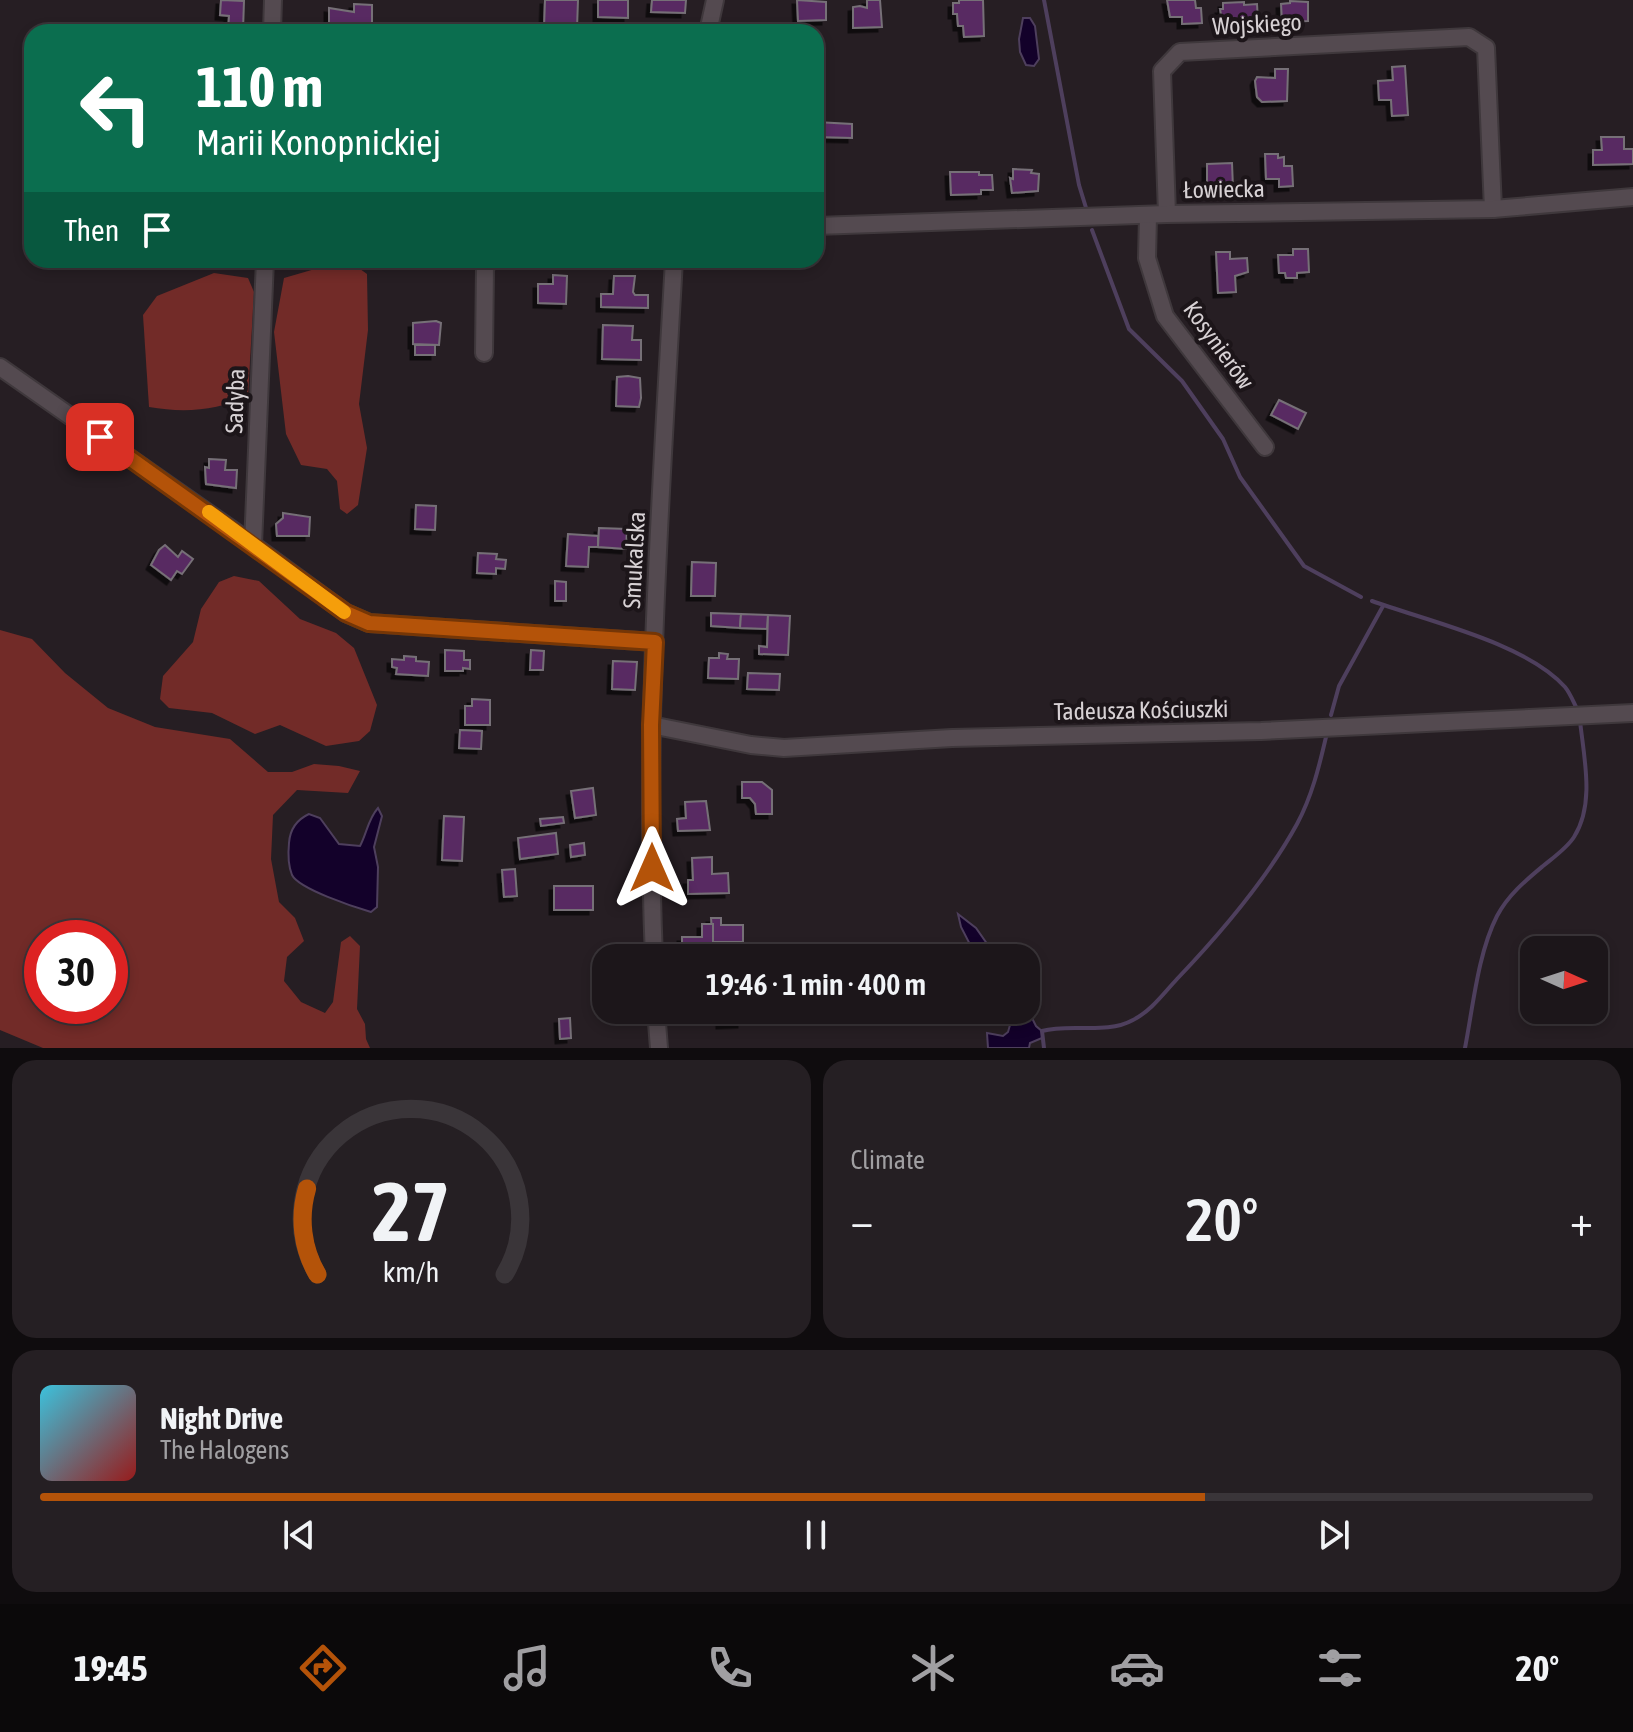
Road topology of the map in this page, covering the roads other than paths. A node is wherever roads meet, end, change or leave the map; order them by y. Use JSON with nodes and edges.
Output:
{"nodes":[{"id":1,"x":273,"y":0,"type":"edge"},
{"id":2,"x":715,"y":0,"type":"edge"},
{"id":3,"x":272,"y":24,"type":"edge"},
{"id":4,"x":710,"y":24,"type":"edge"},
{"id":5,"x":1633,"y":197,"type":"edge"},
{"id":6,"x":1493,"y":209,"type":"junction"},
{"id":7,"x":1167,"y":214,"type":"junction"},
{"id":8,"x":1148,"y":216,"type":"junction"},
{"id":9,"x":824,"y":226,"type":"edge"},
{"id":10,"x":265,"y":268,"type":"edge"},
{"id":11,"x":485,"y":268,"type":"edge"},
{"id":12,"x":674,"y":268,"type":"edge"},
{"id":13,"x":484,"y":353,"type":"dead end"},
{"id":14,"x":0,"y":367,"type":"edge"},
{"id":15,"x":1265,"y":447,"type":"dead end"},
{"id":16,"x":253,"y":545,"type":"junction"},
{"id":17,"x":655,"y":642,"type":"junction"},
{"id":18,"x":1633,"y":713,"type":"edge"},
{"id":19,"x":651,"y":725,"type":"junction"},
{"id":20,"x":654,"y":944,"type":"edge"},
{"id":21,"x":657,"y":1024,"type":"edge"},
{"id":22,"x":659,"y":1048,"type":"edge"}],
"edges":[{"from":1,"to":3,"type":"street"},
{"from":2,"to":4,"type":"street"},
{"from":5,"to":6,"type":"street","name":"Łowiecka"},
{"from":6,"to":7,"type":"street","name":"Łowiecka"},
{"from":6,"to":7,"type":"street","name":"Wojskiego"},
{"from":7,"to":8,"type":"street","name":"Łowiecka"},
{"from":8,"to":9,"type":"street","name":"Łowiecka"},
{"from":8,"to":15,"type":"street","name":"Kosynierów"},
{"from":10,"to":16,"type":"street","name":"Sadyba"},
{"from":11,"to":13,"type":"street"},
{"from":12,"to":17,"type":"street","name":"Smukalska"},
{"from":14,"to":16,"type":"street"},
{"from":16,"to":17,"type":"street"},
{"from":17,"to":19,"type":"street","name":"Smukalska"},
{"from":18,"to":19,"type":"street","name":"Tadeusza Kościuszki"},
{"from":19,"to":20,"type":"street","name":"Smukalska"},
{"from":21,"to":22,"type":"street"}]}
